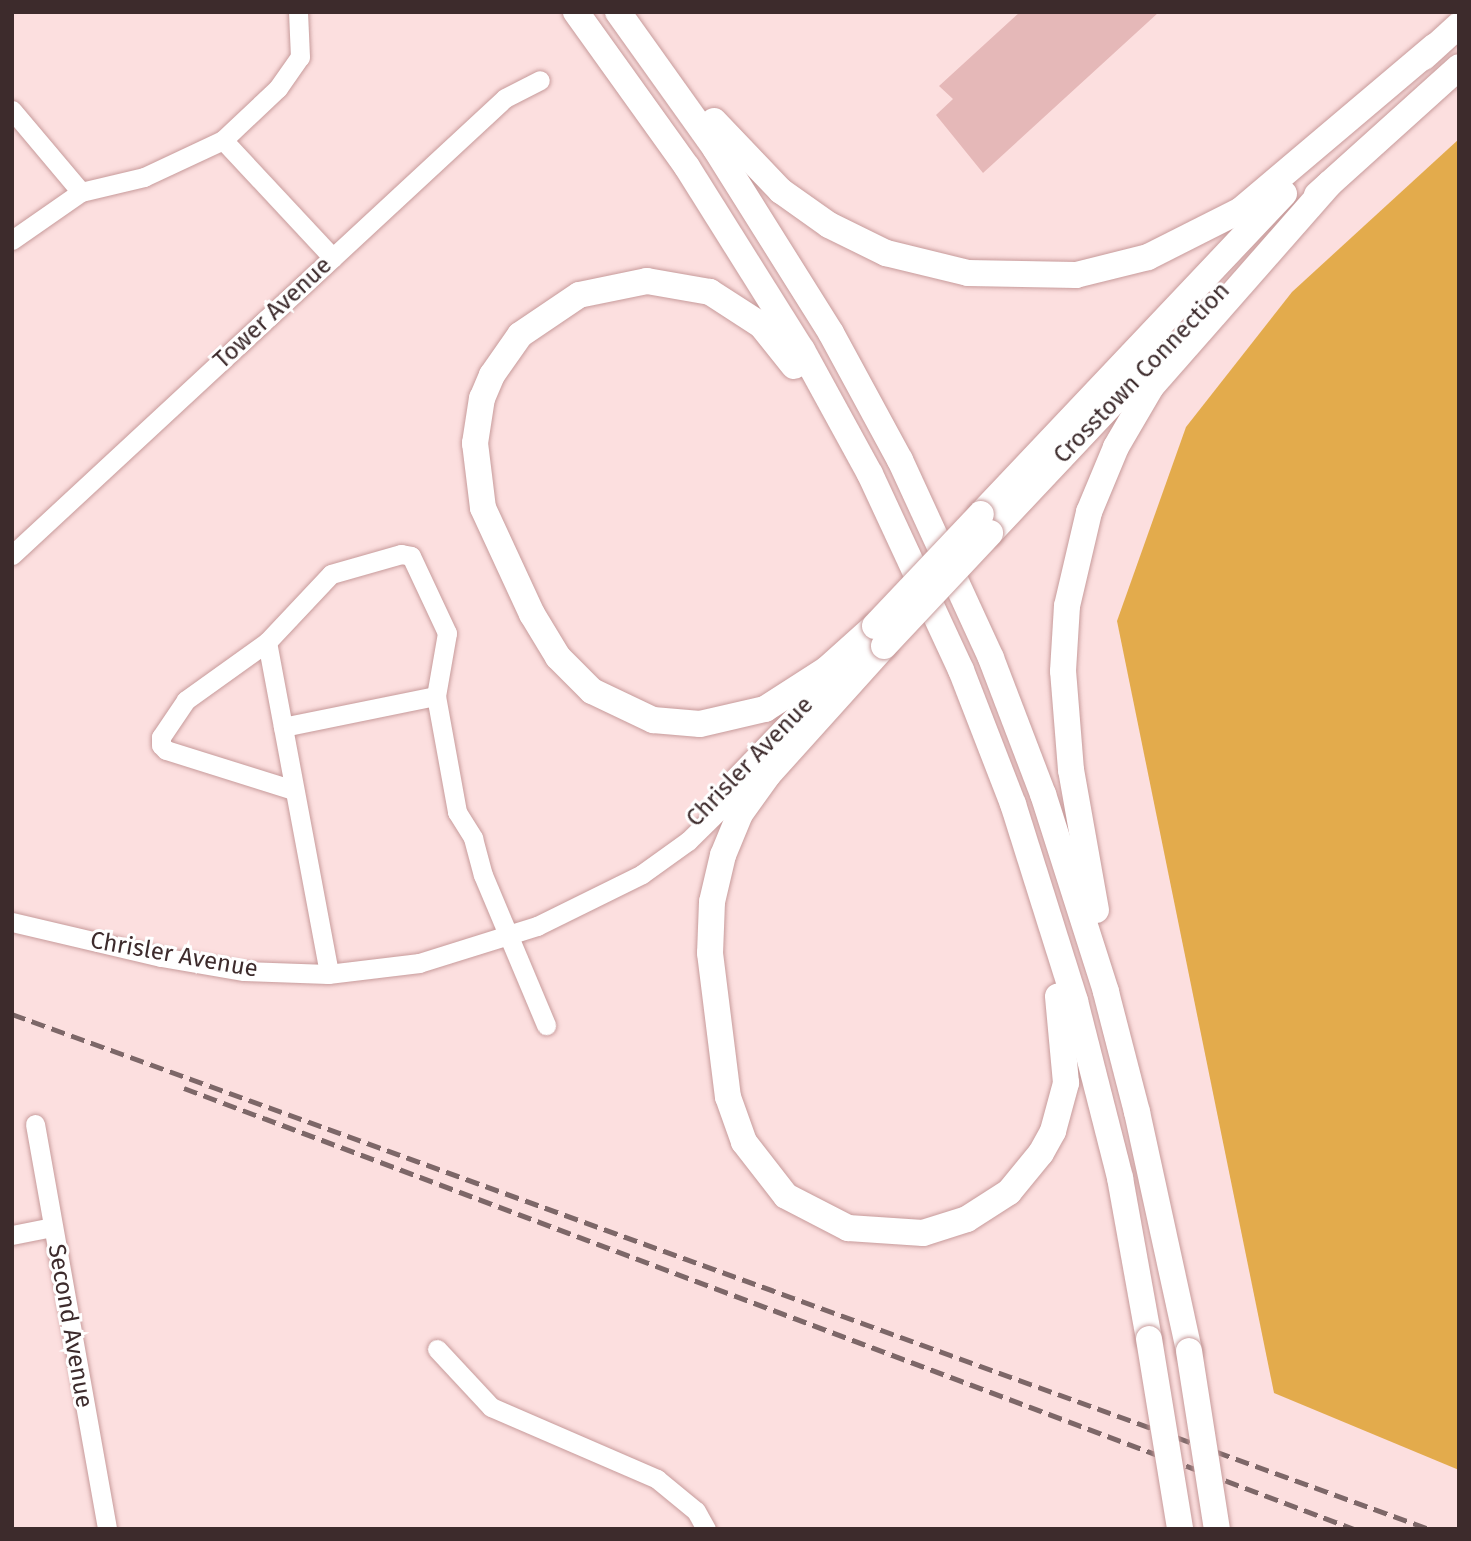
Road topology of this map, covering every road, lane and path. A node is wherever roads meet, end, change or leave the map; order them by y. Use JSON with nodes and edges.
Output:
{"nodes":[{"id":1,"x":298,"y":12,"type":"edge"},
{"id":2,"x":576,"y":12,"type":"edge"},
{"id":3,"x":620,"y":12,"type":"edge"},
{"id":4,"x":1459,"y":25,"type":"edge"},
{"id":5,"x":1436,"y":46,"type":"junction"},
{"id":6,"x":1459,"y":67,"type":"edge"},
{"id":7,"x":540,"y":80,"type":"dead end"},
{"id":8,"x":12,"y":110,"type":"edge"},
{"id":9,"x":223,"y":140,"type":"junction"},
{"id":10,"x":1331,"y":183,"type":"junction"},
{"id":11,"x":81,"y":192,"type":"junction"},
{"id":12,"x":12,"y":240,"type":"edge"},
{"id":13,"x":333,"y":258,"type":"junction"},
{"id":14,"x":870,"y":474,"type":"junction"},
{"id":15,"x":985,"y":523,"type":"junction"},
{"id":16,"x":12,"y":555,"type":"edge"},
{"id":17,"x":880,"y":636,"type":"junction"},
{"id":18,"x":267,"y":642,"type":"junction"},
{"id":19,"x":839,"y":693,"type":"junction"},
{"id":20,"x":436,"y":696,"type":"junction"},
{"id":21,"x":283,"y":727,"type":"junction"},
{"id":22,"x":294,"y":790,"type":"junction"},
{"id":23,"x":1036,"y":874,"type":"junction"},
{"id":24,"x":616,"y":888,"type":"junction"},
{"id":25,"x":12,"y":922,"type":"edge"},
{"id":26,"x":508,"y":937,"type":"junction"},
{"id":27,"x":329,"y":973,"type":"junction"},
{"id":28,"x":546,"y":1025,"type":"dead end"},
{"id":29,"x":1124,"y":1056,"type":"junction"},
{"id":30,"x":35,"y":1124,"type":"dead end"},
{"id":31,"x":52,"y":1227,"type":"junction"},
{"id":32,"x":12,"y":1235,"type":"edge"},
{"id":33,"x":437,"y":1349,"type":"dead end"},
{"id":34,"x":107,"y":1529,"type":"edge"},
{"id":35,"x":706,"y":1529,"type":"edge"},
{"id":36,"x":1180,"y":1529,"type":"edge"},
{"id":37,"x":1217,"y":1529,"type":"edge"}],
"edges":[{"from":1,"to":9,"type":"street"},
{"from":2,"to":14,"type":"highway"},
{"from":3,"to":5,"type":"highway"},
{"from":3,"to":29,"type":"highway"},
{"from":4,"to":5,"type":"highway","name":"Crosstown Connection"},
{"from":5,"to":15,"type":"highway","name":"Crosstown Connection"},
{"from":6,"to":10,"type":"highway","name":"Crosstown Connection"},
{"from":7,"to":13,"type":"street","name":"Tower Avenue"},
{"from":8,"to":11,"type":"street"},
{"from":9,"to":11,"type":"street"},
{"from":9,"to":13,"type":"street"},
{"from":10,"to":15,"type":"highway","name":"Crosstown Connection"},
{"from":10,"to":29,"type":"highway"},
{"from":11,"to":12,"type":"street"},
{"from":13,"to":16,"type":"street","name":"Tower Avenue"},
{"from":14,"to":17,"type":"highway"},
{"from":14,"to":23,"type":"highway"},
{"from":15,"to":17,"type":"highway","name":"Crosstown Connection","bridge":true},
{"from":17,"to":19,"type":"highway","name":"Crosstown Connection"},
{"from":17,"to":24,"type":"street","name":"Chrisler Avenue"},
{"from":18,"to":20,"type":"street"},
{"from":18,"to":21,"type":"street"},
{"from":18,"to":22,"type":"street"},
{"from":19,"to":23,"type":"highway","name":"Crosstown Connection"},
{"from":19,"to":24,"type":"street","name":"Chrisler Avenue"},
{"from":20,"to":21,"type":"street"},
{"from":20,"to":26,"type":"street"},
{"from":21,"to":22,"type":"street"},
{"from":22,"to":27,"type":"street"},
{"from":23,"to":36,"type":"highway","bridge":true},
{"from":24,"to":26,"type":"street","name":"Chrisler Avenue"},
{"from":25,"to":27,"type":"street","name":"Chrisler Avenue"},
{"from":26,"to":27,"type":"street","name":"Chrisler Avenue"},
{"from":26,"to":28,"type":"street"},
{"from":29,"to":37,"type":"highway","bridge":true},
{"from":30,"to":31,"type":"street","name":"Second Avenue"},
{"from":31,"to":32,"type":"street"},
{"from":31,"to":34,"type":"street","name":"Second Avenue"},
{"from":33,"to":35,"type":"street"}]}
